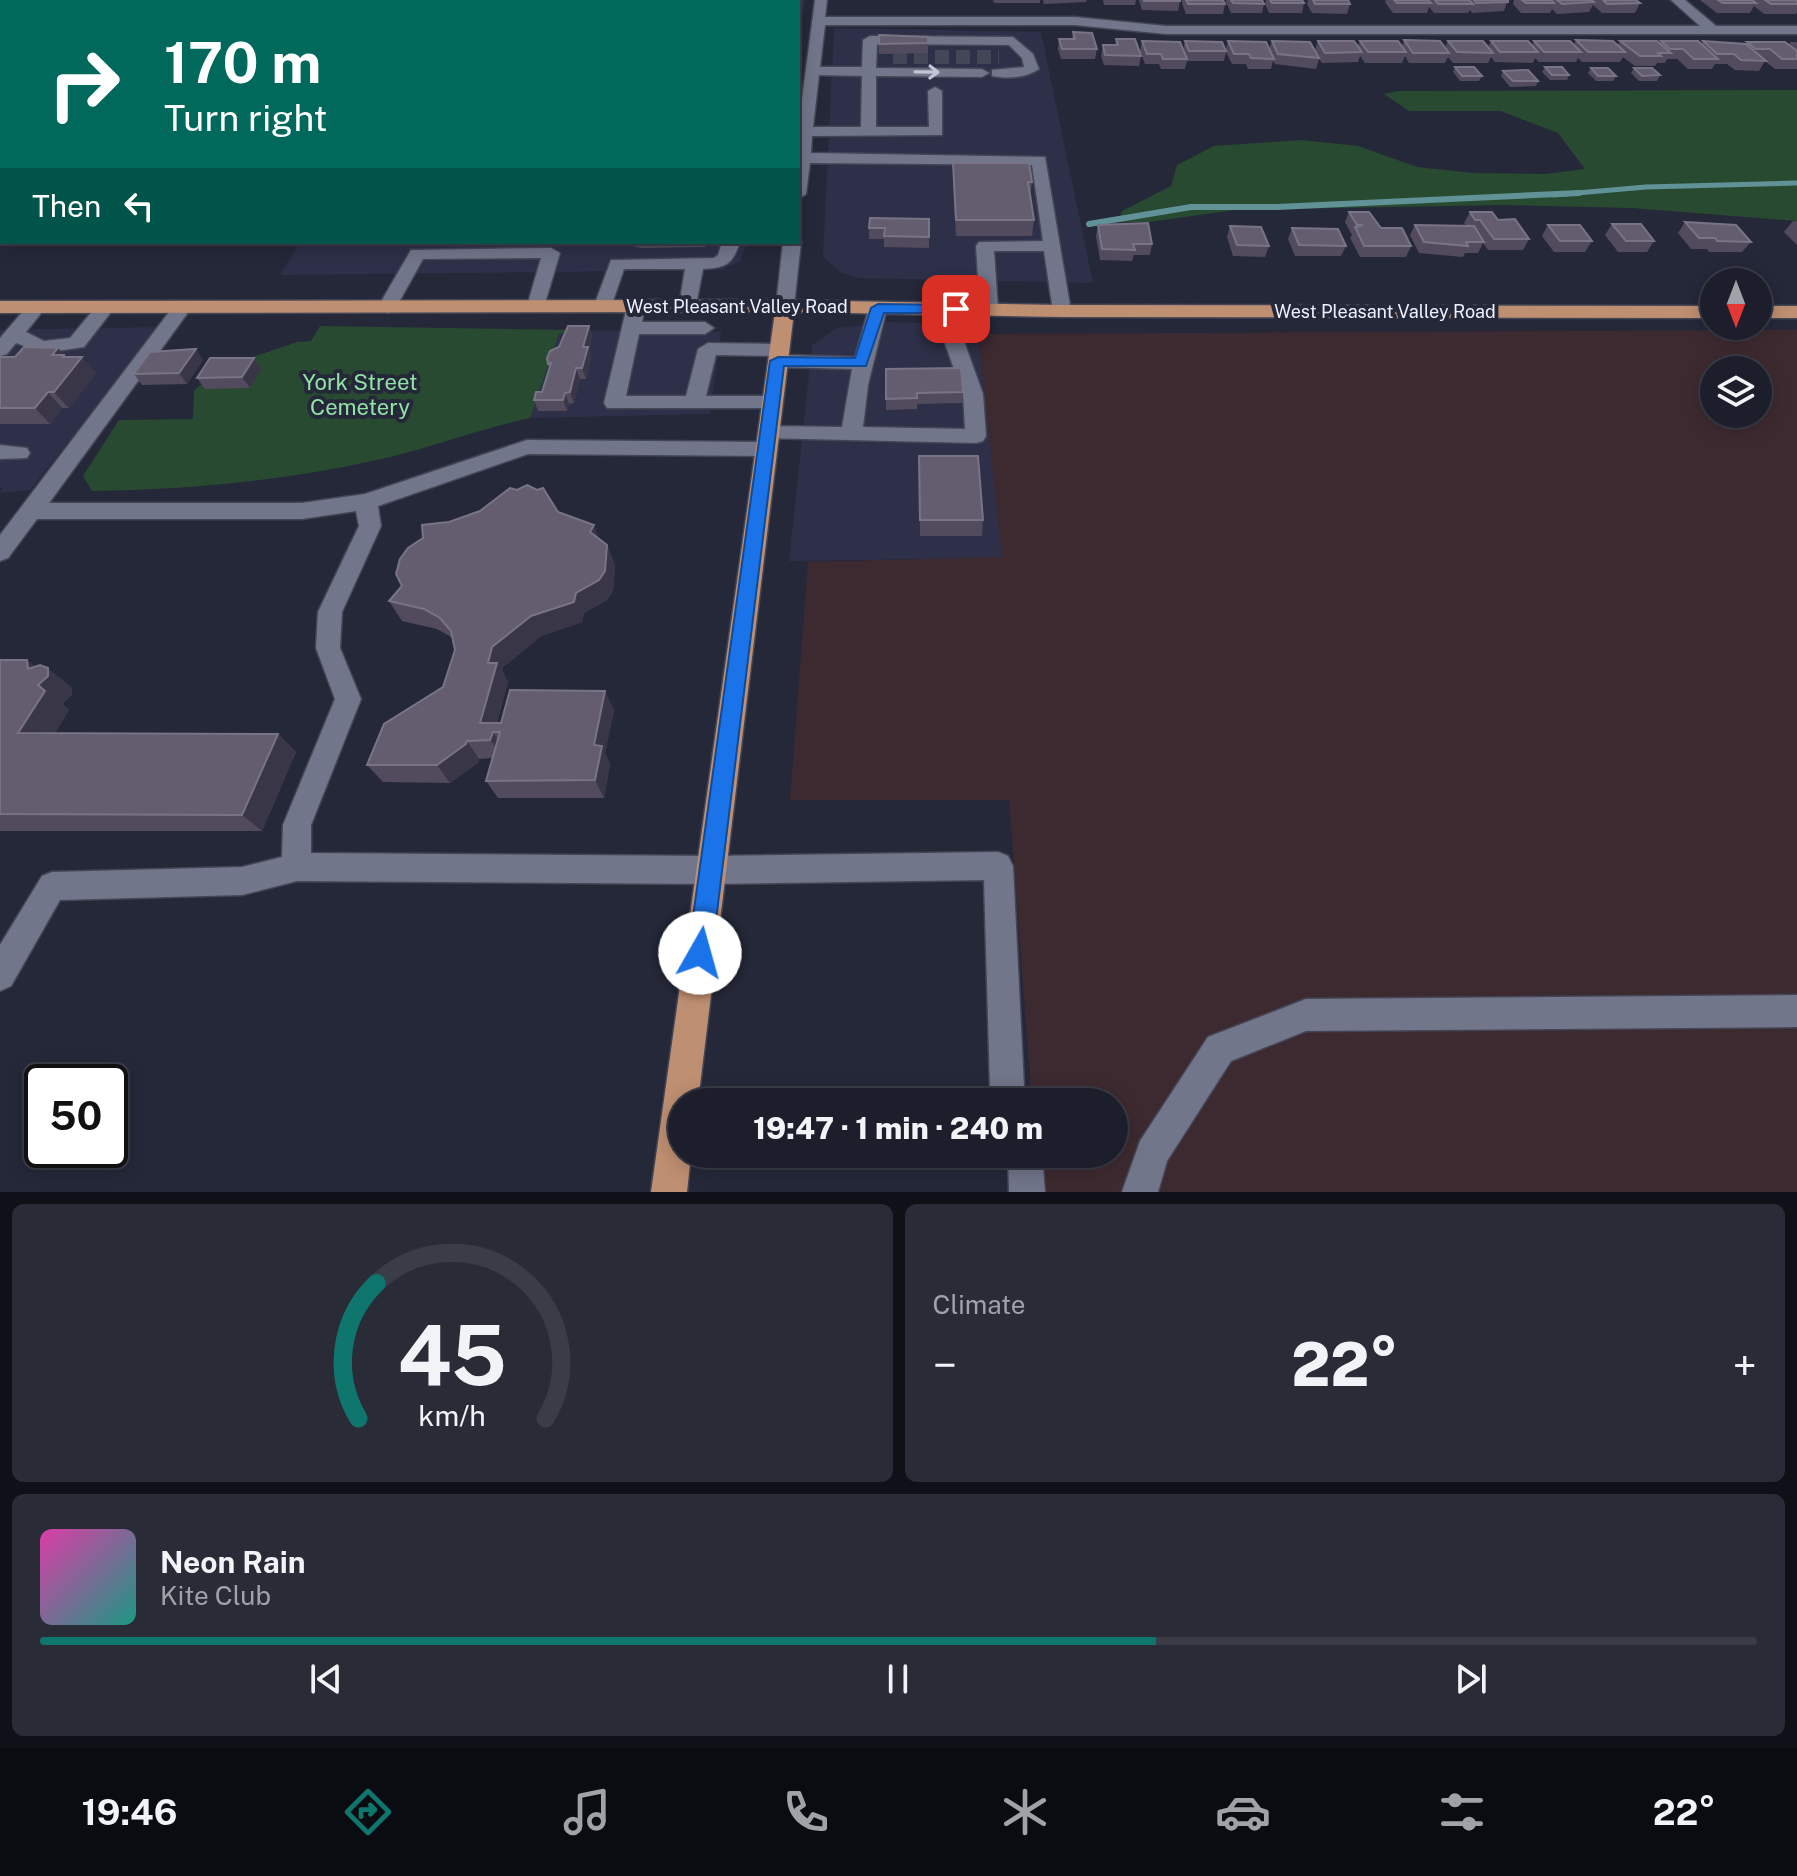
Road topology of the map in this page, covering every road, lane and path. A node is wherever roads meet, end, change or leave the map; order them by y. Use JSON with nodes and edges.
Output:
{"nodes":[{"id":1,"x":821,"y":0,"type":"edge"},
{"id":2,"x":1677,"y":0,"type":"edge"},
{"id":3,"x":815,"y":18,"type":"junction"},
{"id":4,"x":964,"y":21,"type":"junction"},
{"id":5,"x":1713,"y":30,"type":"junction"},
{"id":6,"x":1797,"y":30,"type":"edge"},
{"id":7,"x":966,"y":41,"type":"junction"},
{"id":8,"x":893,"y":57,"type":"tunnel mouth"},
{"id":9,"x":871,"y":64,"type":"junction"},
{"id":10,"x":813,"y":71,"type":"junction"},
{"id":11,"x":935,"y":91,"type":"dead end"},
{"id":12,"x":805,"y":131,"type":"junction"},
{"id":13,"x":868,"y":132,"type":"junction"},
{"id":14,"x":802,"y":158,"type":"junction"},
{"id":15,"x":800,"y":176,"type":"edge"},
{"id":16,"x":620,"y":244,"type":"edge"},
{"id":17,"x":730,"y":244,"type":"edge"},
{"id":18,"x":792,"y":244,"type":"edge"},
{"id":19,"x":1052,"y":246,"type":"junction"},
{"id":20,"x":617,"y":264,"type":"junction"},
{"id":21,"x":695,"y":264,"type":"junction"},
{"id":22,"x":536,"y":306,"type":"junction"},
{"id":23,"x":603,"y":306,"type":"junction"},
{"id":24,"x":636,"y":306,"type":"junction"},
{"id":25,"x":698,"y":306,"type":"junction"},
{"id":26,"x":785,"y":306,"type":"junction"},
{"id":27,"x":0,"y":307,"type":"edge"},
{"id":28,"x":37,"y":307,"type":"junction"},
{"id":29,"x":106,"y":307,"type":"junction"},
{"id":30,"x":183,"y":307,"type":"junction"},
{"id":31,"x":387,"y":307,"type":"junction"},
{"id":32,"x":878,"y":308,"type":"junction"},
{"id":33,"x":956,"y":309,"type":"junction"},
{"id":34,"x":989,"y":309,"type":"junction"},
{"id":35,"x":1062,"y":311,"type":"junction"},
{"id":36,"x":1700,"y":312,"type":"edge"},
{"id":37,"x":1772,"y":312,"type":"edge"},
{"id":38,"x":1797,"y":312,"type":"edge"},
{"id":39,"x":631,"y":328,"type":"junction"},
{"id":40,"x":705,"y":328,"type":"junction"},
{"id":41,"x":15,"y":333,"type":"junction"},
{"id":42,"x":708,"y":349,"type":"junction"},
{"id":43,"x":0,"y":350,"type":"edge"},
{"id":44,"x":778,"y":356,"type":"junction"},
{"id":45,"x":861,"y":363,"type":"junction"},
{"id":46,"x":694,"y":403,"type":"junction"},
{"id":47,"x":772,"y":403,"type":"junction"},
{"id":48,"x":852,"y":435,"type":"junction"},
{"id":49,"x":767,"y":441,"type":"junction"},
{"id":50,"x":366,"y":502,"type":"junction"},
{"id":51,"x":30,"y":511,"type":"junction"},
{"id":52,"x":0,"y":552,"type":"edge"},
{"id":53,"x":297,"y":867,"type":"junction"},
{"id":54,"x":711,"y":870,"type":"junction"},
{"id":55,"x":0,"y":975,"type":"edge"},
{"id":56,"x":1797,"y":1011,"type":"edge"},
{"id":57,"x":1007,"y":1088,"type":"edge"},
{"id":58,"x":1026,"y":1168,"type":"edge"},
{"id":59,"x":669,"y":1192,"type":"edge"},
{"id":60,"x":1027,"y":1192,"type":"edge"},
{"id":61,"x":1140,"y":1192,"type":"edge"}],
"edges":[{"from":1,"to":3,"type":"street"},
{"from":2,"to":5,"type":"street"},
{"from":3,"to":4,"type":"street"},
{"from":3,"to":10,"type":"street"},
{"from":4,"to":5,"type":"street"},
{"from":4,"to":7,"type":"street"},
{"from":5,"to":6,"type":"street"},
{"from":7,"to":9,"type":"street"},
{"from":9,"to":7,"type":"street","one_way":true},
{"from":8,"to":9,"type":"street"},
{"from":9,"to":10,"type":"street"},
{"from":9,"to":13,"type":"street"},
{"from":10,"to":12,"type":"street"},
{"from":11,"to":13,"type":"street"},
{"from":12,"to":13,"type":"street"},
{"from":12,"to":14,"type":"street"},
{"from":14,"to":15,"type":"street"},
{"from":14,"to":19,"type":"street"},
{"from":16,"to":20,"type":"street"},
{"from":17,"to":21,"type":"street"},
{"from":18,"to":26,"type":"street"},
{"from":19,"to":34,"type":"street"},
{"from":19,"to":35,"type":"street"},
{"from":20,"to":21,"type":"street"},
{"from":20,"to":23,"type":"street"},
{"from":21,"to":25,"type":"street"},
{"from":22,"to":23,"type":"main road","name":"West Pleasant Valley Road"},
{"from":22,"to":31,"type":"main road","name":"West Pleasant Valley Road"},
{"from":22,"to":31,"type":"street"},
{"from":23,"to":24,"type":"main road","name":"West Pleasant Valley Road"},
{"from":24,"to":25,"type":"main road","name":"West Pleasant Valley Road"},
{"from":24,"to":39,"type":"street"},
{"from":25,"to":26,"type":"main road","name":"West Pleasant Valley Road"},
{"from":25,"to":40,"type":"street"},
{"from":26,"to":32,"type":"main road","name":"West Pleasant Valley Road"},
{"from":26,"to":44,"type":"main road"},
{"from":27,"to":28,"type":"main road","name":"West Pleasant Valley Road"},
{"from":28,"to":29,"type":"main road","name":"West Pleasant Valley Road"},
{"from":28,"to":41,"type":"street"},
{"from":29,"to":30,"type":"main road","name":"West Pleasant Valley Road"},
{"from":29,"to":41,"type":"street"},
{"from":30,"to":31,"type":"main road","name":"West Pleasant Valley Road"},
{"from":30,"to":51,"type":"street"},
{"from":32,"to":33,"type":"main road","name":"West Pleasant Valley Road"},
{"from":32,"to":45,"type":"street"},
{"from":33,"to":34,"type":"main road","name":"West Pleasant Valley Road"},
{"from":33,"to":48,"type":"street"},
{"from":34,"to":35,"type":"main road","name":"West Pleasant Valley Road"},
{"from":35,"to":36,"type":"main road","name":"West Pleasant Valley Road"},
{"from":37,"to":38,"type":"main road"},
{"from":39,"to":40,"type":"street"},
{"from":39,"to":46,"type":"street"},
{"from":40,"to":42,"type":"street"},
{"from":41,"to":43,"type":"street"},
{"from":42,"to":44,"type":"street"},
{"from":42,"to":46,"type":"street"},
{"from":44,"to":45,"type":"street"},
{"from":44,"to":47,"type":"main road"},
{"from":45,"to":48,"type":"street"},
{"from":46,"to":47,"type":"street"},
{"from":47,"to":49,"type":"main road"},
{"from":48,"to":49,"type":"street"},
{"from":49,"to":50,"type":"street"},
{"from":49,"to":54,"type":"main road"},
{"from":50,"to":51,"type":"street"},
{"from":50,"to":53,"type":"street"},
{"from":51,"to":52,"type":"street"},
{"from":53,"to":54,"type":"street"},
{"from":53,"to":55,"type":"street"},
{"from":54,"to":57,"type":"street"},
{"from":54,"to":59,"type":"main road"},
{"from":56,"to":61,"type":"street"},
{"from":58,"to":60,"type":"street"}]}
